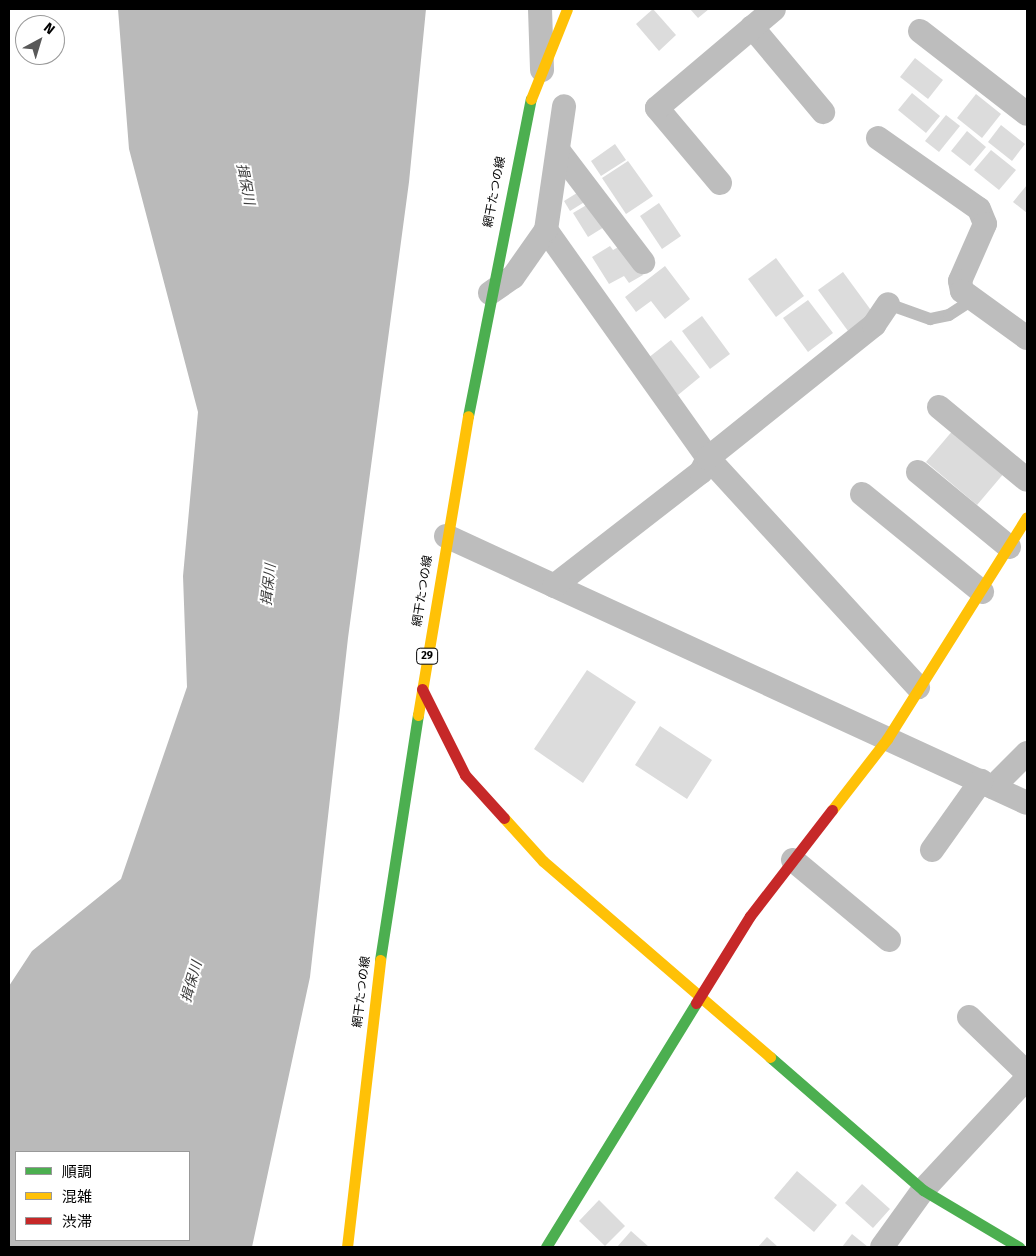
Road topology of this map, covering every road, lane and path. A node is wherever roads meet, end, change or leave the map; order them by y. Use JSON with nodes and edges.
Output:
{"nodes":[{"id":1,"x":540,"y":9,"type":"edge"},
{"id":2,"x":567,"y":9,"type":"edge"},
{"id":3,"x":774,"y":9,"type":"edge"},
{"id":4,"x":752,"y":27,"type":"junction"},
{"id":5,"x":920,"y":31,"type":"dead end"},
{"id":6,"x":542,"y":71,"type":"junction"},
{"id":7,"x":564,"y":106,"type":"dead end"},
{"id":8,"x":823,"y":112,"type":"dead end"},
{"id":9,"x":1027,"y":114,"type":"edge"},
{"id":10,"x":878,"y":138,"type":"dead end"},
{"id":11,"x":558,"y":150,"type":"junction"},
{"id":12,"x":720,"y":183,"type":"dead end"},
{"id":13,"x":546,"y":230,"type":"junction"},
{"id":14,"x":643,"y":262,"type":"dead end"},
{"id":15,"x":490,"y":294,"type":"junction"},
{"id":16,"x":972,"y":300,"type":"junction"},
{"id":17,"x":888,"y":304,"type":"joint"},
{"id":18,"x":1027,"y":338,"type":"edge"},
{"id":19,"x":939,"y":407,"type":"dead end"},
{"id":20,"x":708,"y":458,"type":"junction"},
{"id":21,"x":918,"y":472,"type":"dead end"},
{"id":22,"x":1027,"y":480,"type":"edge"},
{"id":23,"x":862,"y":494,"type":"dead end"},
{"id":24,"x":1027,"y":517,"type":"edge"},
{"id":25,"x":446,"y":536,"type":"junction"},
{"id":26,"x":1009,"y":547,"type":"junction"},
{"id":27,"x":554,"y":586,"type":"junction"},
{"id":28,"x":982,"y":592,"type":"junction"},
{"id":29,"x":918,"y":687,"type":"junction"},
{"id":30,"x":422,"y":689,"type":"junction"},
{"id":31,"x":887,"y":739,"type":"junction"},
{"id":32,"x":1027,"y":753,"type":"edge"},
{"id":33,"x":987,"y":784,"type":"junction"},
{"id":34,"x":1027,"y":803,"type":"edge"},
{"id":35,"x":932,"y":850,"type":"dead end"},
{"id":36,"x":793,"y":860,"type":"junction"},
{"id":37,"x":889,"y":940,"type":"dead end"},
{"id":38,"x":700,"y":995,"type":"junction"},
{"id":39,"x":969,"y":1017,"type":"dead end"},
{"id":40,"x":1027,"y":1073,"type":"edge"},
{"id":41,"x":1027,"y":1078,"type":"edge"},
{"id":42,"x":923,"y":1190,"type":"junction"},
{"id":43,"x":553,"y":1243,"type":"edge"},
{"id":44,"x":347,"y":1247,"type":"edge"},
{"id":45,"x":882,"y":1247,"type":"edge"},
{"id":46,"x":1019,"y":1247,"type":"edge"}],
"edges":[{"from":1,"to":6,"type":"street"},
{"from":2,"to":6,"type":"street","name":"網干たつの線","number":"29"},
{"from":3,"to":4,"type":"street"},
{"from":4,"to":8,"type":"street"},
{"from":4,"to":12,"type":"street"},
{"from":5,"to":9,"type":"street"},
{"from":6,"to":15,"type":"street","name":"網干たつの線","number":"29"},
{"from":7,"to":11,"type":"street"},
{"from":10,"to":16,"type":"street"},
{"from":11,"to":13,"type":"street"},
{"from":11,"to":14,"type":"street"},
{"from":13,"to":15,"type":"street"},
{"from":13,"to":20,"type":"street"},
{"from":15,"to":25,"type":"street","name":"網干たつの線","number":"29"},
{"from":16,"to":17,"type":"lane"},
{"from":16,"to":18,"type":"street"},
{"from":17,"to":20,"type":"street"},
{"from":19,"to":22,"type":"street"},
{"from":20,"to":27,"type":"street"},
{"from":20,"to":29,"type":"street"},
{"from":21,"to":26,"type":"street"},
{"from":23,"to":28,"type":"street"},
{"from":24,"to":26,"type":"street"},
{"from":25,"to":27,"type":"street"},
{"from":25,"to":30,"type":"street","name":"網干たつの線","number":"29"},
{"from":26,"to":28,"type":"street"},
{"from":27,"to":31,"type":"street"},
{"from":28,"to":29,"type":"street"},
{"from":29,"to":31,"type":"street"},
{"from":30,"to":38,"type":"street"},
{"from":30,"to":44,"type":"street","name":"網干たつの線","number":"29"},
{"from":31,"to":33,"type":"street"},
{"from":31,"to":36,"type":"street"},
{"from":32,"to":33,"type":"street"},
{"from":33,"to":34,"type":"street"},
{"from":33,"to":35,"type":"street"},
{"from":36,"to":37,"type":"street"},
{"from":36,"to":38,"type":"street"},
{"from":38,"to":42,"type":"street"},
{"from":38,"to":43,"type":"street"},
{"from":39,"to":40,"type":"street"},
{"from":41,"to":42,"type":"street"},
{"from":42,"to":45,"type":"street"},
{"from":42,"to":46,"type":"street"}]}
